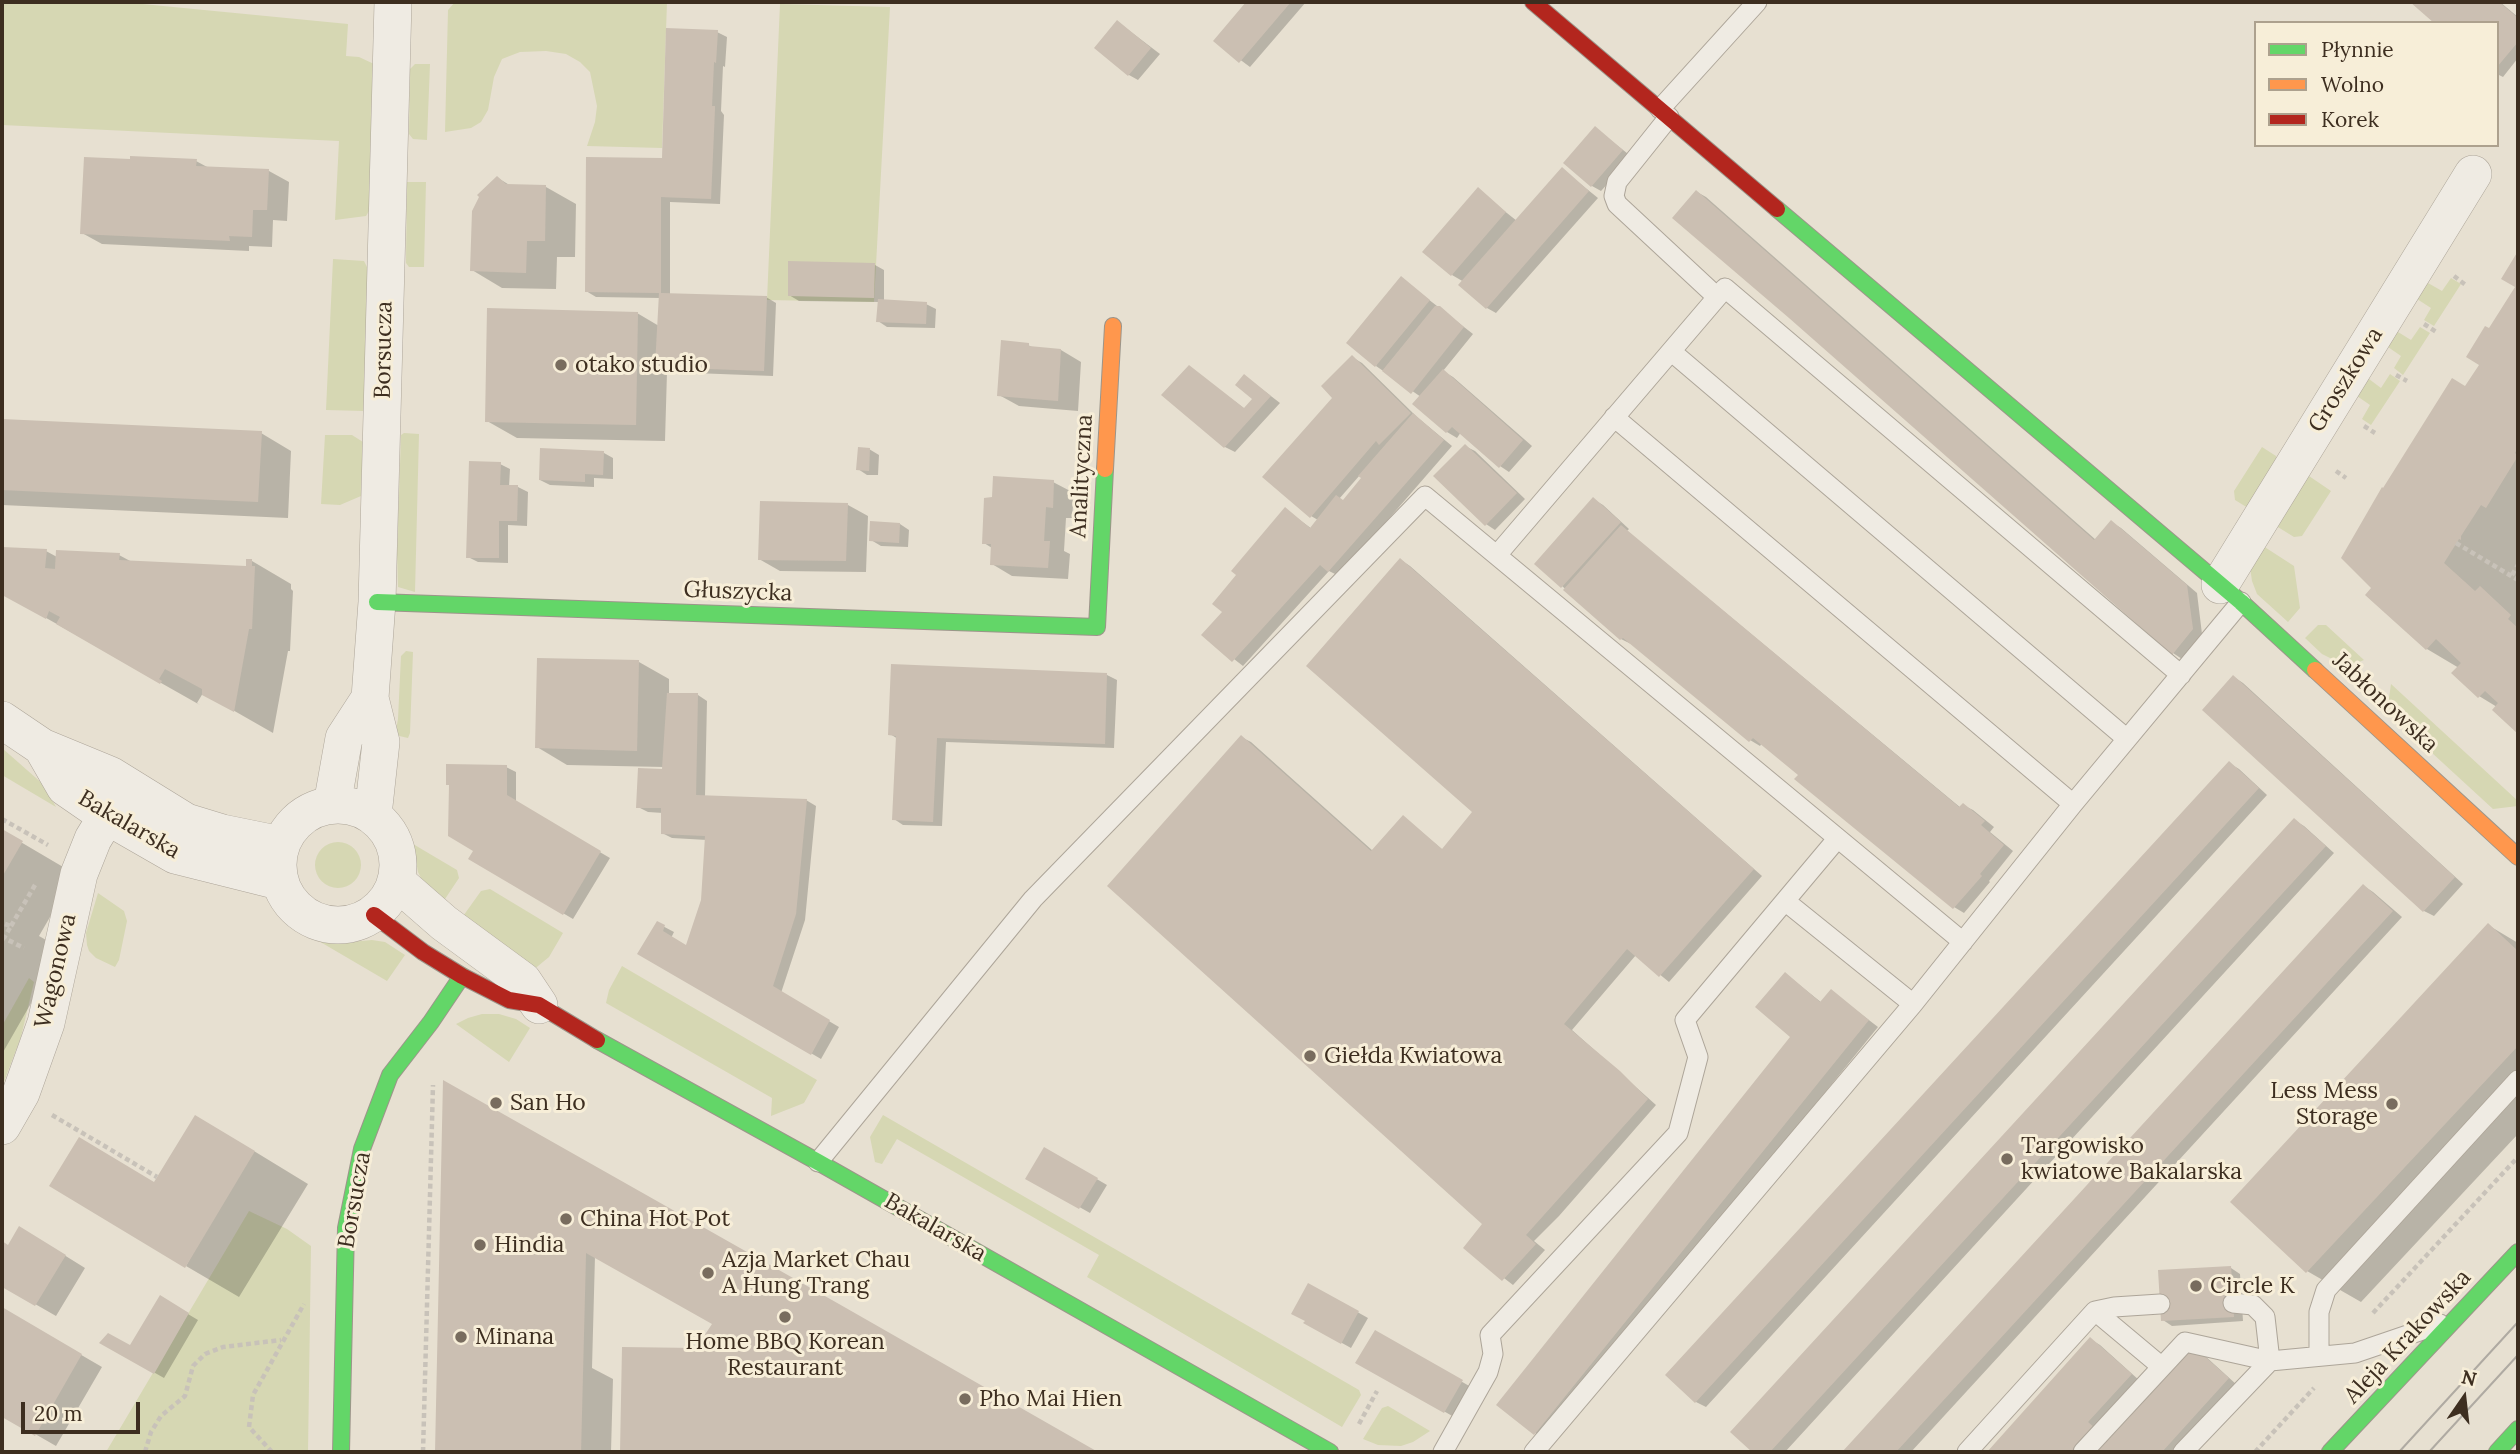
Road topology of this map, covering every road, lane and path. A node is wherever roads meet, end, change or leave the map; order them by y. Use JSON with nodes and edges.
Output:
{"nodes":[{"id":1,"x":393,"y":2,"type":"edge"},
{"id":2,"x":1533,"y":2,"type":"edge"},
{"id":3,"x":1757,"y":2,"type":"edge"},
{"id":4,"x":1665,"y":113,"type":"junction"},
{"id":5,"x":2473,"y":174,"type":"dead end"},
{"id":6,"x":1721,"y":292,"type":"junction"},
{"id":7,"x":1113,"y":326,"type":"dead end"},
{"id":8,"x":1672,"y":352,"type":"junction"},
{"id":9,"x":1614,"y":417,"type":"junction"},
{"id":10,"x":2456,"y":543,"type":"dead end"},
{"id":11,"x":1497,"y":555,"type":"junction"},
{"id":12,"x":2518,"y":565,"type":"edge"},
{"id":13,"x":2512,"y":575,"type":"junction"},
{"id":14,"x":2518,"y":580,"type":"edge"},
{"id":15,"x":2231,"y":594,"type":"junction"},
{"id":16,"x":377,"y":602,"type":"junction"},
{"id":17,"x":1097,"y":627,"type":"joint"},
{"id":18,"x":2181,"y":675,"type":"junction"},
{"id":19,"x":370,"y":698,"type":"junction"},
{"id":20,"x":2,"y":720,"type":"edge"},
{"id":21,"x":2127,"y":739,"type":"junction"},
{"id":22,"x":42,"y":747,"type":"junction"},
{"id":23,"x":2073,"y":804,"type":"junction"},
{"id":24,"x":332,"y":805,"type":"junction"},
{"id":25,"x":373,"y":815,"type":"junction"},
{"id":26,"x":107,"y":816,"type":"junction"},
{"id":27,"x":2,"y":819,"type":"edge"},
{"id":28,"x":1837,"y":839,"type":"junction"},
{"id":29,"x":48,"y":845,"type":"dead end"},
{"id":30,"x":281,"y":845,"type":"junction"},
{"id":31,"x":2518,"y":857,"type":"edge"},
{"id":32,"x":279,"y":881,"type":"junction"},
{"id":33,"x":37,"y":882,"type":"dead end"},
{"id":34,"x":397,"y":882,"type":"junction"},
{"id":35,"x":1785,"y":901,"type":"junction"},
{"id":36,"x":374,"y":915,"type":"junction"},
{"id":37,"x":1963,"y":942,"type":"junction"},
{"id":38,"x":32,"y":952,"type":"dead end"},
{"id":39,"x":462,"y":976,"type":"junction"},
{"id":40,"x":1913,"y":1004,"type":"junction"},
{"id":41,"x":539,"y":1005,"type":"junction"},
{"id":42,"x":434,"y":1075,"type":"dead end"},
{"id":43,"x":2518,"y":1080,"type":"edge"},
{"id":44,"x":52,"y":1114,"type":"dead end"},
{"id":45,"x":2,"y":1126,"type":"edge"},
{"id":46,"x":2518,"y":1157,"type":"edge"},
{"id":47,"x":818,"y":1162,"type":"junction"},
{"id":48,"x":157,"y":1177,"type":"dead end"},
{"id":49,"x":2518,"y":1252,"type":"edge"},
{"id":50,"x":310,"y":1293,"type":"dead end"},
{"id":51,"x":2233,"y":1303,"type":"dead end"},
{"id":52,"x":2160,"y":1304,"type":"dead end"},
{"id":53,"x":2095,"y":1311,"type":"junction"},
{"id":54,"x":2370,"y":1317,"type":"dead end"},
{"id":55,"x":2457,"y":1318,"type":"junction"},
{"id":56,"x":282,"y":1339,"type":"junction"},
{"id":57,"x":2319,"y":1356,"type":"junction"},
{"id":58,"x":2270,"y":1361,"type":"junction"},
{"id":59,"x":2162,"y":1367,"type":"junction"},
{"id":60,"x":2318,"y":1384,"type":"dead end"},
{"id":61,"x":2518,"y":1429,"type":"edge"},
{"id":62,"x":145,"y":1452,"type":"edge"},
{"id":63,"x":271,"y":1452,"type":"edge"},
{"id":64,"x":341,"y":1452,"type":"edge"},
{"id":65,"x":423,"y":1452,"type":"edge"},
{"id":66,"x":1330,"y":1452,"type":"edge"},
{"id":67,"x":1443,"y":1452,"type":"edge"},
{"id":68,"x":1534,"y":1452,"type":"edge"},
{"id":69,"x":1967,"y":1452,"type":"edge"},
{"id":70,"x":2083,"y":1452,"type":"edge"},
{"id":71,"x":2183,"y":1452,"type":"edge"},
{"id":72,"x":2255,"y":1452,"type":"edge"},
{"id":73,"x":2330,"y":1452,"type":"edge"},
{"id":74,"x":2497,"y":1452,"type":"edge"}],
"edges":[{"from":1,"to":16,"type":"street","name":"Borsucza"},
{"from":2,"to":4,"type":"street","name":"Jabłonowska"},
{"from":3,"to":4,"type":"lane"},
{"from":4,"to":6,"type":"lane"},
{"from":4,"to":15,"type":"street","name":"Jabłonowska"},
{"from":5,"to":15,"type":"street","name":"Groszkowa"},
{"from":6,"to":8,"type":"lane"},
{"from":6,"to":18,"type":"lane"},
{"from":7,"to":17,"type":"street","name":"Analityczna"},
{"from":8,"to":9,"type":"lane"},
{"from":8,"to":21,"type":"lane"},
{"from":9,"to":11,"type":"lane"},
{"from":9,"to":23,"type":"lane"},
{"from":10,"to":13,"type":"path"},
{"from":11,"to":28,"type":"lane"},
{"from":11,"to":47,"type":"lane"},
{"from":12,"to":13,"type":"path"},
{"from":13,"to":14,"type":"path"},
{"from":15,"to":18,"type":"lane"},
{"from":15,"to":31,"type":"street","name":"Jabłonowska"},
{"from":16,"to":17,"type":"street","name":"Głuszycka"},
{"from":16,"to":19,"type":"street","name":"Borsucza"},
{"from":18,"to":21,"type":"lane"},
{"from":19,"to":24,"type":"street","name":"Borsucza"},
{"from":19,"to":25,"type":"street","name":"Borsucza"},
{"from":20,"to":22,"type":"street","name":"Bakalarska"},
{"from":21,"to":23,"type":"lane"},
{"from":22,"to":26,"type":"street","name":"Bakalarska"},
{"from":22,"to":30,"type":"street","name":"Bakalarska"},
{"from":23,"to":37,"type":"lane"},
{"from":24,"to":25,"type":"street"},
{"from":24,"to":30,"type":"street"},
{"from":25,"to":34,"type":"street"},
{"from":26,"to":32,"type":"street","name":"Bakalarska"},
{"from":26,"to":45,"type":"street","name":"Wagonowa"},
{"from":27,"to":29,"type":"path"},
{"from":28,"to":35,"type":"lane"},
{"from":28,"to":37,"type":"lane"},
{"from":30,"to":32,"type":"street"},
{"from":32,"to":36,"type":"street"},
{"from":33,"to":38,"type":"path"},
{"from":34,"to":36,"type":"street"},
{"from":34,"to":41,"type":"street","name":"Bakalarska"},
{"from":35,"to":40,"type":"lane"},
{"from":35,"to":67,"type":"lane"},
{"from":36,"to":39,"type":"street","name":"Bakalarska"},
{"from":37,"to":40,"type":"lane"},
{"from":39,"to":41,"type":"street","name":"Bakalarska"},
{"from":39,"to":64,"type":"street","name":"Borsucza"},
{"from":40,"to":68,"type":"lane"},
{"from":41,"to":47,"type":"street","name":"Bakalarska"},
{"from":42,"to":65,"type":"path"},
{"from":43,"to":57,"type":"lane"},
{"from":44,"to":48,"type":"path"},
{"from":46,"to":54,"type":"path"},
{"from":47,"to":66,"type":"street","name":"Bakalarska"},
{"from":49,"to":55,"type":"street","name":"Aleja Krakowska"},
{"from":50,"to":56,"type":"path"},
{"from":51,"to":58,"type":"lane"},
{"from":52,"to":53,"type":"lane"},
{"from":53,"to":59,"type":"lane"},
{"from":53,"to":69,"type":"lane"},
{"from":55,"to":57,"type":"lane"},
{"from":55,"to":73,"type":"street","name":"Aleja Krakowska"},
{"from":56,"to":62,"type":"path"},
{"from":56,"to":63,"type":"path"},
{"from":57,"to":58,"type":"lane"},
{"from":58,"to":59,"type":"lane"},
{"from":58,"to":71,"type":"lane"},
{"from":59,"to":70,"type":"lane"},
{"from":60,"to":72,"type":"path"},
{"from":61,"to":74,"type":"street"}]}
